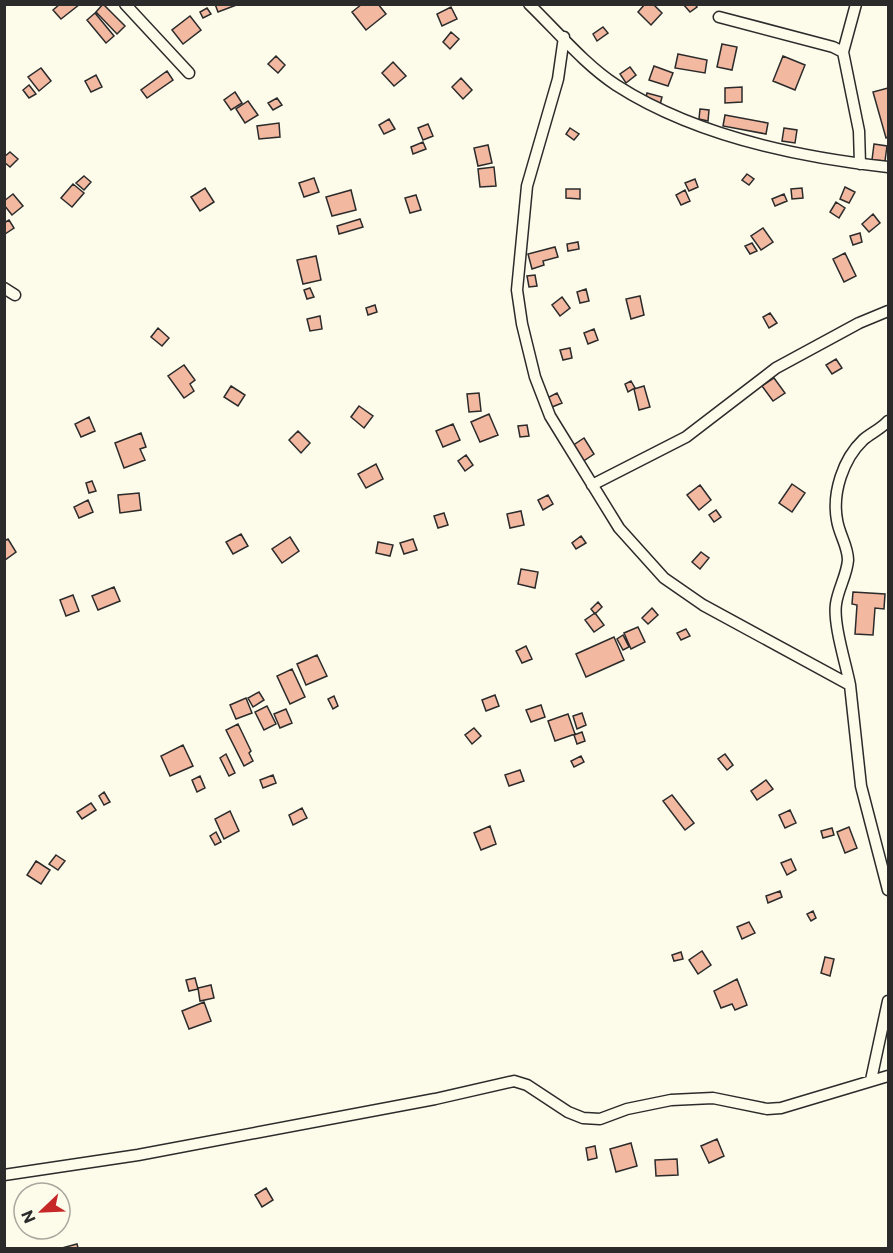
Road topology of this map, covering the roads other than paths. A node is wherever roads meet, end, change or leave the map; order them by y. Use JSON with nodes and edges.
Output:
{"nodes":[{"id":1,"x":125,"y":4,"type":"edge"},
{"id":2,"x":529,"y":4,"type":"edge"},
{"id":3,"x":856,"y":4,"type":"edge"},
{"id":4,"x":719,"y":17,"type":"dead end"},
{"id":5,"x":564,"y":37,"type":"junction"},
{"id":6,"x":843,"y":52,"type":"junction"},
{"id":7,"x":189,"y":73,"type":"dead end"},
{"id":8,"x":860,"y":164,"type":"junction"},
{"id":9,"x":888,"y":167,"type":"edge"},
{"id":10,"x":4,"y":288,"type":"edge"},
{"id":11,"x":15,"y":295,"type":"dead end"},
{"id":12,"x":888,"y":310,"type":"edge"},
{"id":13,"x":888,"y":421,"type":"edge"},
{"id":14,"x":591,"y":484,"type":"junction"},
{"id":15,"x":850,"y":685,"type":"junction"},
{"id":16,"x":888,"y":890,"type":"edge"},
{"id":17,"x":888,"y":1001,"type":"edge"},
{"id":18,"x":888,"y":1076,"type":"edge"},
{"id":19,"x":871,"y":1080,"type":"junction"},
{"id":20,"x":4,"y":1175,"type":"edge"}],
"edges":[{"from":1,"to":7,"type":"street"},
{"from":2,"to":5,"type":"street"},
{"from":3,"to":6,"type":"street"},
{"from":4,"to":6,"type":"street"},
{"from":5,"to":8,"type":"street"},
{"from":5,"to":14,"type":"street"},
{"from":6,"to":8,"type":"street"},
{"from":8,"to":9,"type":"street"},
{"from":10,"to":11,"type":"street"},
{"from":12,"to":14,"type":"street"},
{"from":13,"to":15,"type":"street"},
{"from":14,"to":15,"type":"street"},
{"from":15,"to":16,"type":"street"},
{"from":17,"to":19,"type":"street"},
{"from":18,"to":19,"type":"street"},
{"from":19,"to":20,"type":"street"}]}
